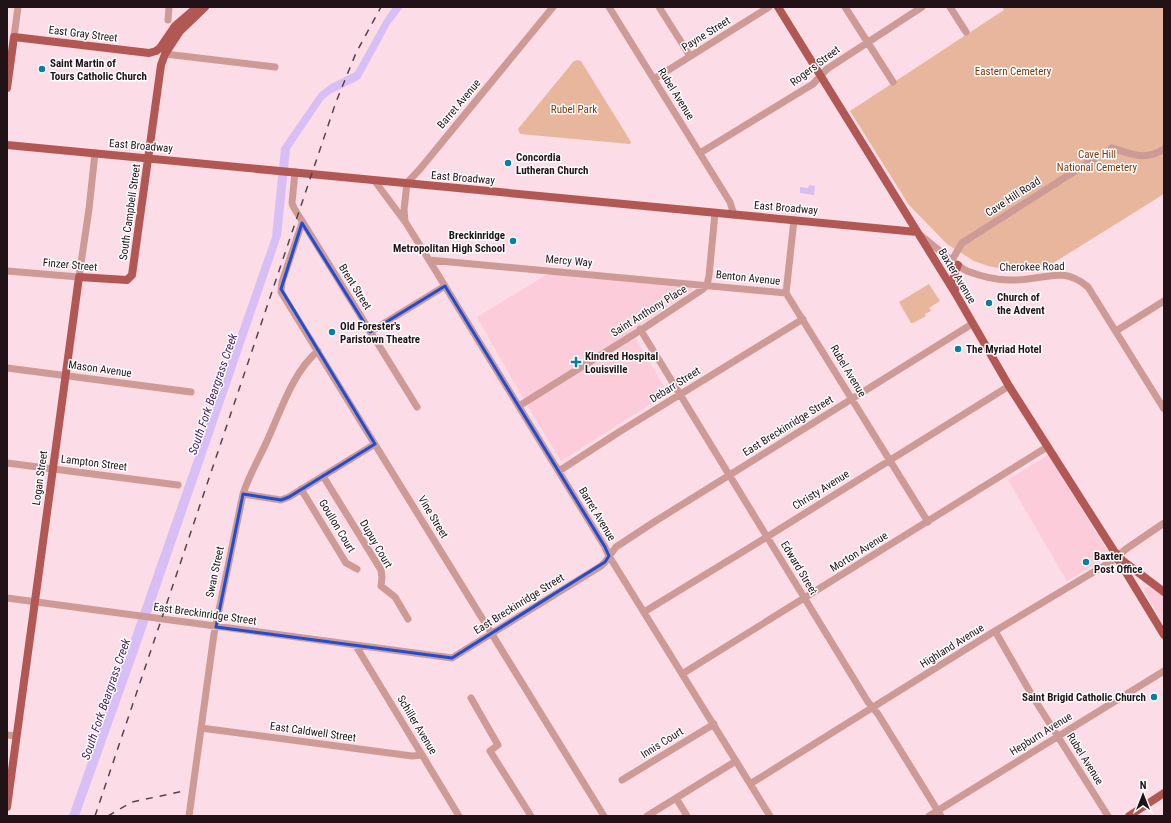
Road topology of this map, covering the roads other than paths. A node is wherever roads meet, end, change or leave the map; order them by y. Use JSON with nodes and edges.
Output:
{"nodes":[{"id":1,"x":18,"y":7,"type":"edge"},
{"id":2,"x":169,"y":7,"type":"edge"},
{"id":3,"x":197,"y":7,"type":"edge"},
{"id":4,"x":205,"y":7,"type":"edge"},
{"id":5,"x":553,"y":7,"type":"edge"},
{"id":6,"x":609,"y":7,"type":"edge"},
{"id":7,"x":659,"y":7,"type":"edge"},
{"id":8,"x":769,"y":7,"type":"edge"},
{"id":9,"x":778,"y":7,"type":"edge"},
{"id":10,"x":845,"y":7,"type":"edge"},
{"id":11,"x":922,"y":7,"type":"edge"},
{"id":12,"x":950,"y":7,"type":"edge"},
{"id":13,"x":168,"y":20,"type":"dead end"},
{"id":14,"x":966,"y":32,"type":"dead end"},
{"id":15,"x":14,"y":37,"type":"junction"},
{"id":16,"x":867,"y":43,"type":"junction"},
{"id":17,"x":150,"y":52,"type":"junction"},
{"id":18,"x":165,"y":54,"type":"junction"},
{"id":19,"x":690,"y":56,"type":"junction"},
{"id":20,"x":9,"y":58,"type":"edge"},
{"id":21,"x":275,"y":67,"type":"dead end"},
{"id":22,"x":821,"y":76,"type":"junction"},
{"id":23,"x":654,"y":79,"type":"junction"},
{"id":24,"x":893,"y":82,"type":"dead end"},
{"id":25,"x":7,"y":88,"type":"edge"},
{"id":26,"x":153,"y":125,"type":"junction"},
{"id":27,"x":7,"y":145,"type":"edge"},
{"id":28,"x":1111,"y":148,"type":"dead end"},
{"id":29,"x":1164,"y":149,"type":"edge"},
{"id":30,"x":95,"y":153,"type":"junction"},
{"id":31,"x":700,"y":153,"type":"junction"},
{"id":32,"x":148,"y":158,"type":"junction"},
{"id":33,"x":1094,"y":159,"type":"dead end"},
{"id":34,"x":291,"y":172,"type":"junction"},
{"id":35,"x":374,"y":180,"type":"junction"},
{"id":36,"x":407,"y":183,"type":"junction"},
{"id":37,"x":715,"y":213,"type":"junction"},
{"id":38,"x":734,"y":215,"type":"junction"},
{"id":39,"x":794,"y":220,"type":"junction"},
{"id":40,"x":302,"y":223,"type":"junction"},
{"id":41,"x":406,"y":223,"type":"junction"},
{"id":42,"x":917,"y":232,"type":"junction"},
{"id":43,"x":429,"y":260,"type":"junction"},
{"id":44,"x":955,"y":262,"type":"junction"},
{"id":45,"x":7,"y":271,"type":"edge"},
{"id":46,"x":79,"y":277,"type":"junction"},
{"id":47,"x":130,"y":278,"type":"joint"},
{"id":48,"x":707,"y":285,"type":"junction"},
{"id":49,"x":445,"y":286,"type":"junction"},
{"id":50,"x":786,"y":293,"type":"junction"},
{"id":51,"x":957,"y":296,"type":"junction"},
{"id":52,"x":1164,"y":301,"type":"edge"},
{"id":53,"x":803,"y":319,"type":"junction"},
{"id":54,"x":972,"y":324,"type":"junction"},
{"id":55,"x":640,"y":329,"type":"junction"},
{"id":56,"x":1116,"y":331,"type":"junction"},
{"id":57,"x":370,"y":332,"type":"junction"},
{"id":58,"x":318,"y":351,"type":"junction"},
{"id":59,"x":7,"y":368,"type":"edge"},
{"id":60,"x":66,"y":375,"type":"junction"},
{"id":61,"x":1009,"y":386,"type":"junction"},
{"id":62,"x":191,"y":392,"type":"dead end"},
{"id":63,"x":680,"y":395,"type":"junction"},
{"id":64,"x":852,"y":399,"type":"junction"},
{"id":65,"x":518,"y":406,"type":"junction"},
{"id":66,"x":416,"y":407,"type":"dead end"},
{"id":67,"x":1164,"y":409,"type":"edge"},
{"id":68,"x":375,"y":444,"type":"junction"},
{"id":69,"x":1047,"y":447,"type":"junction"},
{"id":70,"x":890,"y":460,"type":"junction"},
{"id":71,"x":7,"y":463,"type":"edge"},
{"id":72,"x":53,"y":469,"type":"junction"},
{"id":73,"x":559,"y":471,"type":"junction"},
{"id":74,"x":322,"y":476,"type":"junction"},
{"id":75,"x":729,"y":476,"type":"junction"},
{"id":76,"x":178,"y":485,"type":"dead end"},
{"id":77,"x":301,"y":489,"type":"junction"},
{"id":78,"x":243,"y":494,"type":"junction"},
{"id":79,"x":928,"y":522,"type":"junction"},
{"id":80,"x":1164,"y":523,"type":"edge"},
{"id":81,"x":767,"y":537,"type":"junction"},
{"id":82,"x":609,"y":556,"type":"junction"},
{"id":83,"x":1120,"y":559,"type":"junction"},
{"id":84,"x":357,"y":569,"type":"dead end"},
{"id":85,"x":1164,"y":592,"type":"edge"},
{"id":86,"x":7,"y":598,"type":"edge"},
{"id":87,"x":804,"y":599,"type":"junction"},
{"id":88,"x":35,"y":601,"type":"junction"},
{"id":89,"x":644,"y":612,"type":"junction"},
{"id":90,"x":408,"y":619,"type":"dead end"},
{"id":91,"x":216,"y":627,"type":"junction"},
{"id":92,"x":995,"y":631,"type":"junction"},
{"id":93,"x":492,"y":634,"type":"junction"},
{"id":94,"x":1164,"y":635,"type":"edge"},
{"id":95,"x":356,"y":646,"type":"junction"},
{"id":96,"x":1164,"y":671,"type":"edge"},
{"id":97,"x":682,"y":674,"type":"junction"},
{"id":98,"x":471,"y":698,"type":"dead end"},
{"id":99,"x":873,"y":708,"type":"junction"},
{"id":100,"x":714,"y":724,"type":"junction"},
{"id":101,"x":201,"y":728,"type":"junction"},
{"id":102,"x":7,"y":735,"type":"edge"},
{"id":103,"x":16,"y":736,"type":"junction"},
{"id":104,"x":1058,"y":736,"type":"junction"},
{"id":105,"x":422,"y":755,"type":"junction"},
{"id":106,"x":736,"y":761,"type":"junction"},
{"id":107,"x":622,"y":780,"type":"dead end"},
{"id":108,"x":750,"y":784,"type":"junction"},
{"id":109,"x":1164,"y":793,"type":"edge"},
{"id":110,"x":676,"y":798,"type":"junction"},
{"id":111,"x":7,"y":807,"type":"edge"},
{"id":112,"x":939,"y":814,"type":"edge"},
{"id":113,"x":189,"y":816,"type":"edge"},
{"id":114,"x":459,"y":816,"type":"edge"},
{"id":115,"x":531,"y":816,"type":"edge"},
{"id":116,"x":604,"y":816,"type":"edge"},
{"id":117,"x":647,"y":816,"type":"edge"},
{"id":118,"x":687,"y":816,"type":"edge"},
{"id":119,"x":770,"y":816,"type":"edge"},
{"id":120,"x":929,"y":816,"type":"edge"},
{"id":121,"x":1108,"y":816,"type":"edge"},
{"id":122,"x":1129,"y":816,"type":"edge"}],
"edges":[{"from":1,"to":15,"type":"street"},
{"from":2,"to":13,"type":"street"},
{"from":3,"to":17,"type":"main road"},
{"from":4,"to":18,"type":"main road","name":"South Campbell Street"},
{"from":5,"to":36,"type":"street","name":"Barret Avenue"},
{"from":6,"to":23,"type":"street","name":"Rubel Avenue"},
{"from":7,"to":19,"type":"street"},
{"from":8,"to":19,"type":"street","name":"Payne Street"},
{"from":9,"to":22,"type":"main road","name":"Baxter Avenue"},
{"from":10,"to":16,"type":"street"},
{"from":11,"to":16,"type":"street","name":"Rogers Street"},
{"from":12,"to":14,"type":"street"},
{"from":15,"to":17,"type":"main road","name":"East Gray Street"},
{"from":15,"to":20,"type":"main road"},
{"from":16,"to":22,"type":"street","name":"Rogers Street"},
{"from":16,"to":24,"type":"street"},
{"from":17,"to":26,"type":"main road","name":"South Campbell Street"},
{"from":18,"to":21,"type":"street"},
{"from":18,"to":26,"type":"main road","name":"South Campbell Street"},
{"from":19,"to":23,"type":"street","name":"Payne Street"},
{"from":20,"to":25,"type":"main road"},
{"from":22,"to":31,"type":"street","name":"Rogers Street"},
{"from":22,"to":42,"type":"main road","name":"Baxter Avenue"},
{"from":23,"to":31,"type":"street","name":"Rubel Avenue"},
{"from":26,"to":32,"type":"main road","name":"South Campbell Street"},
{"from":27,"to":30,"type":"main road","name":"East Broadway"},
{"from":28,"to":29,"type":"street"},
{"from":30,"to":32,"type":"main road","name":"East Broadway"},
{"from":30,"to":46,"type":"street","name":"Logan Street"},
{"from":31,"to":38,"type":"street","name":"Rubel Avenue"},
{"from":32,"to":34,"type":"main road","name":"East Broadway"},
{"from":32,"to":47,"type":"main road","name":"South Campbell Street"},
{"from":33,"to":44,"type":"street","name":"Cave Hill Road"},
{"from":34,"to":35,"type":"main road","name":"East Broadway"},
{"from":34,"to":40,"type":"street","name":"Brent Street"},
{"from":35,"to":36,"type":"main road","name":"East Broadway"},
{"from":35,"to":41,"type":"street","name":"Barret Avenue"},
{"from":36,"to":37,"type":"main road","name":"East Broadway"},
{"from":36,"to":41,"type":"street","name":"Barret Avenue"},
{"from":37,"to":38,"type":"main road","name":"East Broadway"},
{"from":37,"to":48,"type":"street"},
{"from":38,"to":39,"type":"main road","name":"East Broadway"},
{"from":39,"to":42,"type":"main road","name":"East Broadway"},
{"from":39,"to":50,"type":"street"},
{"from":40,"to":57,"type":"street","name":"Brent Street"},
{"from":40,"to":58,"type":"street","name":"Vine Street"},
{"from":41,"to":43,"type":"street","name":"Barret Avenue"},
{"from":42,"to":44,"type":"street","name":"Cherokee Road"},
{"from":42,"to":51,"type":"main road","name":"Baxter Avenue"},
{"from":43,"to":48,"type":"street","name":"Mercy Way"},
{"from":43,"to":49,"type":"street","name":"Barret Avenue"},
{"from":44,"to":51,"type":"main road"},
{"from":44,"to":56,"type":"street","name":"Cherokee Road"},
{"from":45,"to":46,"type":"street","name":"Finzer Street"},
{"from":46,"to":47,"type":"main road","name":"Finzer Street"},
{"from":46,"to":60,"type":"main road","name":"Logan Street"},
{"from":48,"to":50,"type":"street","name":"Benton Avenue"},
{"from":48,"to":55,"type":"street","name":"Saint Anthony Place"},
{"from":49,"to":57,"type":"street"},
{"from":49,"to":65,"type":"street","name":"Barret Avenue"},
{"from":50,"to":53,"type":"street","name":"Rubel Avenue"},
{"from":51,"to":54,"type":"main road","name":"Baxter Avenue"},
{"from":52,"to":56,"type":"street"},
{"from":53,"to":63,"type":"street","name":"Debarr Street"},
{"from":53,"to":64,"type":"street","name":"Rubel Avenue"},
{"from":54,"to":61,"type":"main road","name":"Baxter Avenue"},
{"from":54,"to":64,"type":"street","name":"East Breckinridge Street"},
{"from":55,"to":63,"type":"street","name":"Edward Street"},
{"from":55,"to":65,"type":"street","name":"Saint Anthony Place"},
{"from":56,"to":67,"type":"street","name":"Cherokee Road"},
{"from":57,"to":66,"type":"street","name":"Brent Street"},
{"from":58,"to":68,"type":"street","name":"Vine Street"},
{"from":58,"to":78,"type":"street","name":"Swan Street"},
{"from":59,"to":60,"type":"street","name":"Mason Avenue"},
{"from":60,"to":62,"type":"street","name":"Mason Avenue"},
{"from":60,"to":72,"type":"main road","name":"Logan Street"},
{"from":61,"to":69,"type":"main road","name":"Baxter Avenue"},
{"from":61,"to":70,"type":"street","name":"Christy Avenue"},
{"from":63,"to":73,"type":"street","name":"Debarr Street"},
{"from":63,"to":75,"type":"street","name":"Edward Street"},
{"from":64,"to":70,"type":"street","name":"Rubel Avenue"},
{"from":64,"to":75,"type":"street","name":"East Breckinridge Street"},
{"from":65,"to":73,"type":"street","name":"Barret Avenue"},
{"from":68,"to":74,"type":"street"},
{"from":68,"to":93,"type":"street","name":"Vine Street"},
{"from":69,"to":79,"type":"street","name":"Morton Avenue"},
{"from":69,"to":83,"type":"main road","name":"Baxter Avenue"},
{"from":70,"to":79,"type":"street","name":"Rubel Avenue"},
{"from":70,"to":81,"type":"street","name":"Christy Avenue"},
{"from":71,"to":72,"type":"street","name":"Lampton Street"},
{"from":72,"to":76,"type":"street","name":"Lampton Street"},
{"from":72,"to":88,"type":"main road","name":"Logan Street"},
{"from":73,"to":82,"type":"street","name":"Barret Avenue"},
{"from":74,"to":77,"type":"street"},
{"from":74,"to":90,"type":"street","name":"Dupuy Court"},
{"from":75,"to":81,"type":"street","name":"Edward Street"},
{"from":75,"to":82,"type":"street","name":"East Breckinridge Street"},
{"from":77,"to":78,"type":"street"},
{"from":77,"to":84,"type":"street","name":"Goullon Court"},
{"from":78,"to":91,"type":"street","name":"Swan Street"},
{"from":79,"to":87,"type":"street","name":"Morton Avenue"},
{"from":80,"to":83,"type":"street","name":"Highland Avenue"},
{"from":81,"to":87,"type":"street","name":"Edward Street"},
{"from":81,"to":89,"type":"street","name":"Christy Avenue"},
{"from":82,"to":89,"type":"street","name":"Barret Avenue"},
{"from":82,"to":93,"type":"street","name":"East Breckinridge Street"},
{"from":83,"to":85,"type":"main road"},
{"from":83,"to":92,"type":"street","name":"Highland Avenue"},
{"from":83,"to":94,"type":"main road","name":"Baxter Avenue"},
{"from":86,"to":88,"type":"street","name":"East Breckinridge Street"},
{"from":87,"to":97,"type":"street","name":"Morton Avenue"},
{"from":87,"to":99,"type":"street","name":"Edward Street"},
{"from":88,"to":91,"type":"street","name":"East Breckinridge Street"},
{"from":88,"to":103,"type":"main road","name":"Logan Street"},
{"from":89,"to":97,"type":"street","name":"Barret Avenue"},
{"from":91,"to":95,"type":"street","name":"East Breckinridge Street"},
{"from":91,"to":101,"type":"street","name":"Swan Street"},
{"from":92,"to":99,"type":"street","name":"Highland Avenue"},
{"from":92,"to":104,"type":"street","name":"Rubel Avenue"},
{"from":93,"to":95,"type":"street","name":"East Breckinridge Street"},
{"from":93,"to":116,"type":"street","name":"Vine Street"},
{"from":95,"to":105,"type":"street","name":"Schiller Avenue"},
{"from":96,"to":104,"type":"street","name":"Hepburn Avenue"},
{"from":97,"to":100,"type":"street","name":"Barret Avenue"},
{"from":98,"to":115,"type":"street"},
{"from":99,"to":108,"type":"street","name":"Highland Avenue"},
{"from":99,"to":112,"type":"street","name":"Edward Street"},
{"from":100,"to":106,"type":"street","name":"Barret Avenue"},
{"from":100,"to":107,"type":"street","name":"Innis Court"},
{"from":101,"to":105,"type":"street","name":"East Caldwell Street"},
{"from":101,"to":113,"type":"street","name":"Swan Street"},
{"from":102,"to":103,"type":"street"},
{"from":103,"to":111,"type":"main road","name":"Logan Street"},
{"from":104,"to":112,"type":"street","name":"Hepburn Avenue"},
{"from":104,"to":121,"type":"street","name":"Rubel Avenue"},
{"from":105,"to":114,"type":"street","name":"Schiller Avenue"},
{"from":106,"to":108,"type":"street","name":"Barret Avenue"},
{"from":106,"to":110,"type":"street"},
{"from":108,"to":119,"type":"street","name":"Barret Avenue"},
{"from":109,"to":122,"type":"main road"},
{"from":110,"to":117,"type":"street"},
{"from":110,"to":118,"type":"street"},
{"from":112,"to":120,"type":"street","name":"Hepburn Avenue"}]}
